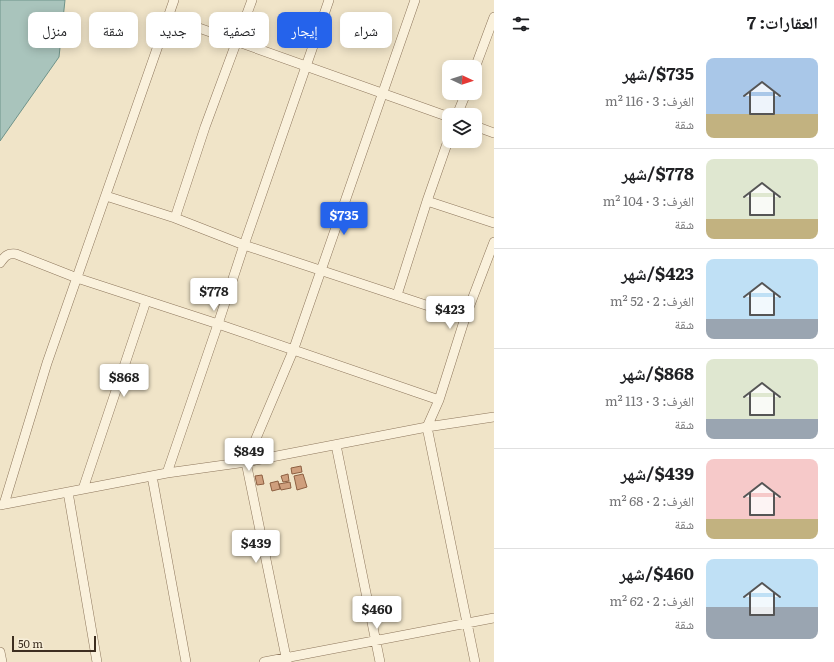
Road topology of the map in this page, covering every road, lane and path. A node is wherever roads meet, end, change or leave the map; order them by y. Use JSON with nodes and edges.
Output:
{"nodes":[{"id":1,"x":174,"y":0,"type":"edge"},
{"id":2,"x":252,"y":0,"type":"edge"},
{"id":3,"x":329,"y":0,"type":"edge"},
{"id":4,"x":415,"y":0,"type":"edge"},
{"id":5,"x":170,"y":12,"type":"edge"},
{"id":6,"x":247,"y":12,"type":"edge"},
{"id":7,"x":494,"y":17,"type":"edge"},
{"id":8,"x":157,"y":48,"type":"edge"},
{"id":9,"x":234,"y":48,"type":"edge"},
{"id":10,"x":253,"y":48,"type":"edge"},
{"id":11,"x":478,"y":60,"type":"edge"},
{"id":12,"x":306,"y":67,"type":"junction"},
{"id":13,"x":383,"y":95,"type":"junction"},
{"id":14,"x":442,"y":116,"type":"edge"},
{"id":15,"x":482,"y":129,"type":"edge"},
{"id":16,"x":494,"y":133,"type":"edge"},
{"id":17,"x":446,"y":148,"type":"edge"},
{"id":18,"x":106,"y":196,"type":"junction"},
{"id":19,"x":427,"y":201,"type":"junction"},
{"id":20,"x":175,"y":218,"type":"junction"},
{"id":21,"x":494,"y":223,"type":"edge"},
{"id":22,"x":494,"y":242,"type":"edge"},
{"id":23,"x":244,"y":245,"type":"junction"},
{"id":24,"x":0,"y":263,"type":"edge"},
{"id":25,"x":321,"y":270,"type":"junction"},
{"id":26,"x":77,"y":278,"type":"junction"},
{"id":27,"x":397,"y":295,"type":"junction"},
{"id":28,"x":146,"y":301,"type":"junction"},
{"id":29,"x":465,"y":318,"type":"junction"},
{"id":30,"x":218,"y":324,"type":"junction"},
{"id":31,"x":293,"y":351,"type":"junction"},
{"id":32,"x":438,"y":400,"type":"junction"},
{"id":33,"x":494,"y":417,"type":"edge"},
{"id":34,"x":428,"y":427,"type":"junction"},
{"id":35,"x":336,"y":445,"type":"junction"},
{"id":36,"x":246,"y":462,"type":"junction"},
{"id":37,"x":167,"y":473,"type":"junction"},
{"id":38,"x":152,"y":476,"type":"junction"},
{"id":39,"x":83,"y":489,"type":"junction"},
{"id":40,"x":68,"y":492,"type":"junction"},
{"id":41,"x":2,"y":505,"type":"edge"},
{"id":42,"x":494,"y":618,"type":"edge"},
{"id":43,"x":467,"y":624,"type":"junction"},
{"id":44,"x":376,"y":641,"type":"junction"},
{"id":45,"x":0,"y":652,"type":"edge"},
{"id":46,"x":287,"y":660,"type":"edge"},
{"id":47,"x":2,"y":662,"type":"edge"},
{"id":48,"x":97,"y":662,"type":"edge"},
{"id":49,"x":186,"y":662,"type":"edge"},
{"id":50,"x":264,"y":662,"type":"edge"},
{"id":51,"x":380,"y":662,"type":"edge"},
{"id":52,"x":475,"y":662,"type":"edge"}],
"edges":[{"from":1,"to":5,"type":"street"},
{"from":2,"to":6,"type":"street"},
{"from":3,"to":12,"type":"street"},
{"from":4,"to":13,"type":"street"},
{"from":7,"to":11,"type":"street"},
{"from":8,"to":18,"type":"street"},
{"from":9,"to":20,"type":"street"},
{"from":10,"to":12,"type":"street"},
{"from":12,"to":13,"type":"street"},
{"from":12,"to":23,"type":"street"},
{"from":13,"to":14,"type":"street"},
{"from":13,"to":25,"type":"street"},
{"from":15,"to":16,"type":"street"},
{"from":17,"to":19,"type":"street"},
{"from":18,"to":20,"type":"street"},
{"from":18,"to":26,"type":"street"},
{"from":19,"to":21,"type":"street"},
{"from":19,"to":27,"type":"street"},
{"from":20,"to":23,"type":"street"},
{"from":22,"to":29,"type":"street"},
{"from":23,"to":25,"type":"street"},
{"from":23,"to":30,"type":"street"},
{"from":24,"to":26,"type":"street"},
{"from":25,"to":27,"type":"street"},
{"from":25,"to":31,"type":"street"},
{"from":26,"to":28,"type":"street"},
{"from":26,"to":41,"type":"street"},
{"from":27,"to":29,"type":"street"},
{"from":28,"to":30,"type":"street"},
{"from":28,"to":39,"type":"street"},
{"from":29,"to":32,"type":"street"},
{"from":30,"to":31,"type":"street"},
{"from":30,"to":37,"type":"street"},
{"from":31,"to":32,"type":"street"},
{"from":31,"to":36,"type":"street"},
{"from":32,"to":34,"type":"street"},
{"from":33,"to":34,"type":"street"},
{"from":34,"to":35,"type":"street"},
{"from":34,"to":43,"type":"street"},
{"from":35,"to":36,"type":"street"},
{"from":35,"to":44,"type":"street"},
{"from":36,"to":37,"type":"street"},
{"from":36,"to":46,"type":"street"},
{"from":37,"to":38,"type":"street"},
{"from":38,"to":39,"type":"street"},
{"from":38,"to":49,"type":"street"},
{"from":39,"to":40,"type":"street"},
{"from":40,"to":41,"type":"street"},
{"from":40,"to":48,"type":"street"},
{"from":42,"to":43,"type":"street"},
{"from":43,"to":44,"type":"street"},
{"from":43,"to":52,"type":"street"},
{"from":44,"to":46,"type":"street"},
{"from":44,"to":51,"type":"street"},
{"from":45,"to":47,"type":"street"},
{"from":46,"to":50,"type":"street"}]}
